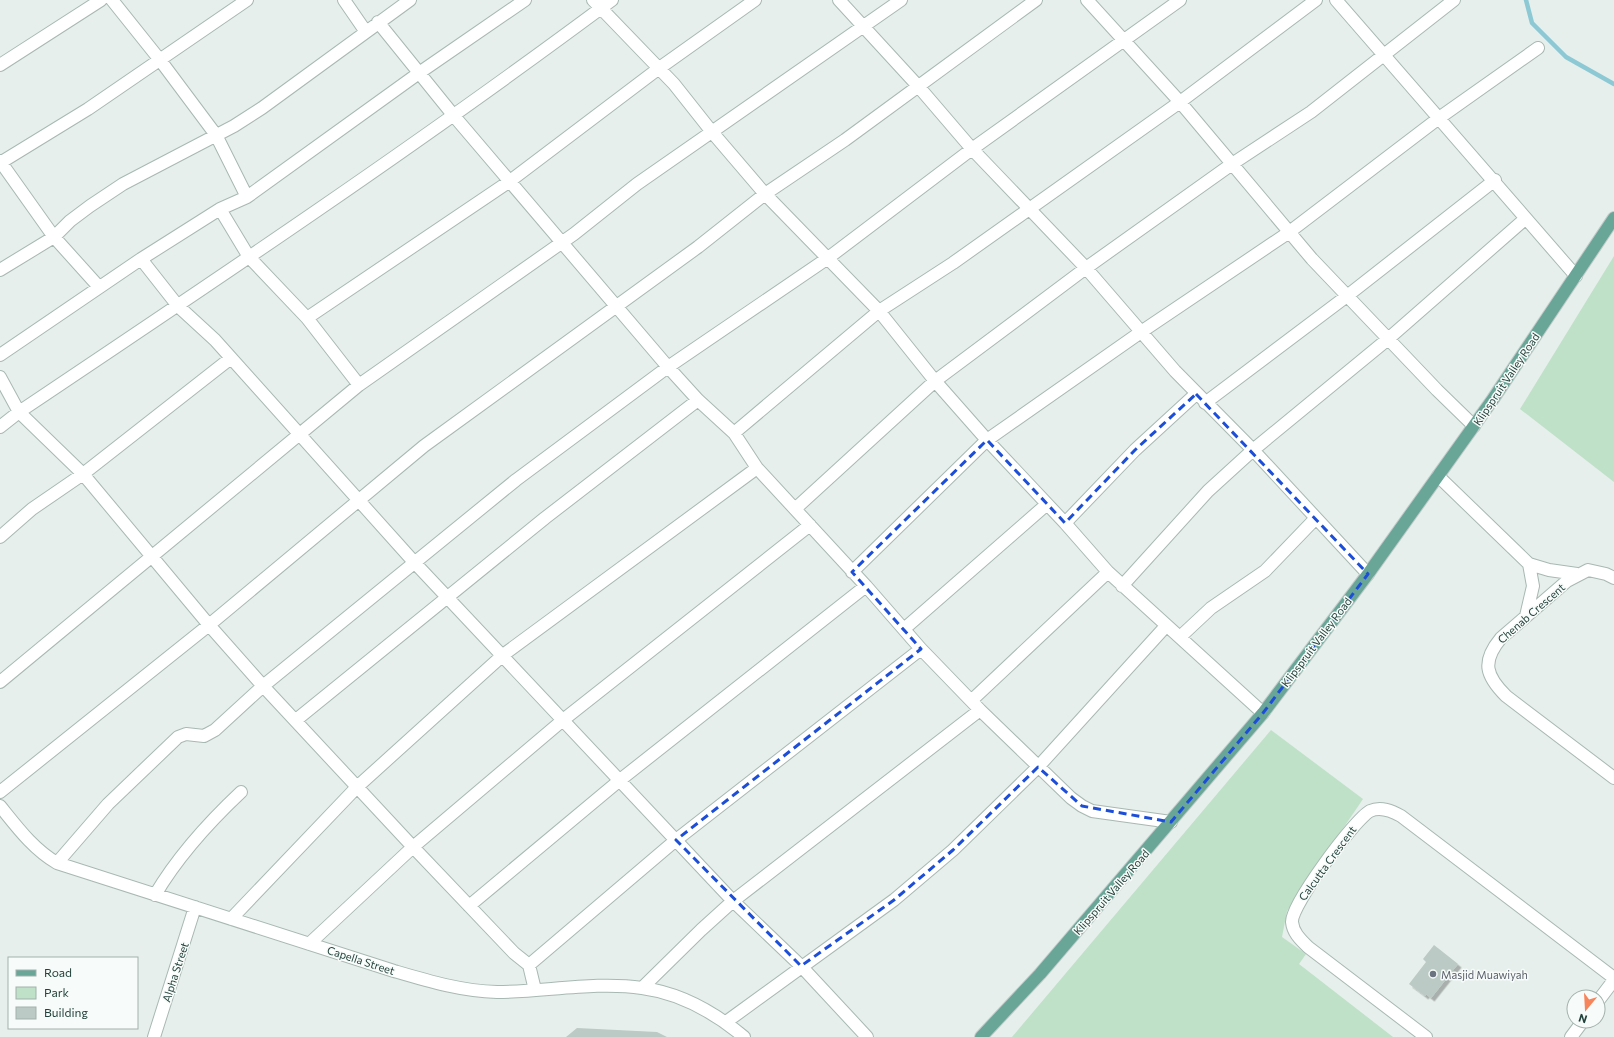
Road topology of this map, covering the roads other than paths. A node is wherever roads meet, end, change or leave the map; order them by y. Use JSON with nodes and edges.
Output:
{"nodes":[{"id":1,"x":101,"y":0,"type":"edge"},
{"id":2,"x":112,"y":0,"type":"edge"},
{"id":3,"x":247,"y":0,"type":"edge"},
{"id":4,"x":344,"y":0,"type":"edge"},
{"id":5,"x":410,"y":0,"type":"edge"},
{"id":6,"x":525,"y":0,"type":"edge"},
{"id":7,"x":612,"y":0,"type":"edge"},
{"id":8,"x":755,"y":0,"type":"edge"},
{"id":9,"x":839,"y":0,"type":"edge"},
{"id":10,"x":901,"y":0,"type":"edge"},
{"id":11,"x":1036,"y":0,"type":"edge"},
{"id":12,"x":1087,"y":0,"type":"edge"},
{"id":13,"x":1180,"y":0,"type":"edge"},
{"id":14,"x":1316,"y":0,"type":"edge"},
{"id":15,"x":1336,"y":0,"type":"edge"},
{"id":16,"x":1454,"y":0,"type":"edge"},
{"id":17,"x":597,"y":4,"type":"edge"},
{"id":18,"x":378,"y":22,"type":"junction"},
{"id":19,"x":863,"y":27,"type":"junction"},
{"id":20,"x":366,"y":32,"type":"junction"},
{"id":21,"x":1124,"y":41,"type":"junction"},
{"id":22,"x":1538,"y":48,"type":"dead end"},
{"id":23,"x":1384,"y":55,"type":"junction"},
{"id":24,"x":160,"y":60,"type":"junction"},
{"id":25,"x":0,"y":65,"type":"edge"},
{"id":26,"x":658,"y":69,"type":"junction"},
{"id":27,"x":419,"y":73,"type":"junction"},
{"id":28,"x":918,"y":86,"type":"junction"},
{"id":29,"x":1180,"y":102,"type":"junction"},
{"id":30,"x":454,"y":116,"type":"junction"},
{"id":31,"x":1439,"y":118,"type":"junction"},
{"id":32,"x":712,"y":132,"type":"junction"},
{"id":33,"x":216,"y":136,"type":"junction"},
{"id":34,"x":972,"y":149,"type":"junction"},
{"id":35,"x":0,"y":162,"type":"edge"},
{"id":36,"x":1232,"y":164,"type":"junction"},
{"id":37,"x":1495,"y":180,"type":"junction"},
{"id":38,"x":510,"y":181,"type":"junction"},
{"id":39,"x":765,"y":194,"type":"junction"},
{"id":40,"x":247,"y":197,"type":"junction"},
{"id":41,"x":1030,"y":208,"type":"junction"},
{"id":42,"x":220,"y":210,"type":"junction"},
{"id":43,"x":1525,"y":218,"type":"junction"},
{"id":44,"x":1614,"y":218,"type":"edge"},
{"id":45,"x":1288,"y":233,"type":"junction"},
{"id":46,"x":54,"y":237,"type":"junction"},
{"id":47,"x":562,"y":242,"type":"junction"},
{"id":48,"x":249,"y":257,"type":"junction"},
{"id":49,"x":828,"y":258,"type":"junction"},
{"id":50,"x":141,"y":259,"type":"junction"},
{"id":51,"x":1086,"y":268,"type":"junction"},
{"id":52,"x":0,"y":270,"type":"edge"},
{"id":53,"x":1576,"y":276,"type":"junction"},
{"id":54,"x":99,"y":287,"type":"junction"},
{"id":55,"x":1347,"y":296,"type":"junction"},
{"id":56,"x":178,"y":306,"type":"junction"},
{"id":57,"x":617,"y":306,"type":"junction"},
{"id":58,"x":879,"y":311,"type":"junction"},
{"id":59,"x":307,"y":318,"type":"junction"},
{"id":60,"x":1141,"y":332,"type":"junction"},
{"id":61,"x":1388,"y":339,"type":"junction"},
{"id":62,"x":0,"y":355,"type":"edge"},
{"id":63,"x":230,"y":358,"type":"junction"},
{"id":64,"x":668,"y":367,"type":"junction"},
{"id":65,"x":0,"y":377,"type":"edge"},
{"id":66,"x":935,"y":381,"type":"junction"},
{"id":67,"x":359,"y":385,"type":"junction"},
{"id":68,"x":1196,"y":394,"type":"junction"},
{"id":69,"x":698,"y":400,"type":"junction"},
{"id":70,"x":1205,"y":403,"type":"junction"},
{"id":71,"x":19,"y":412,"type":"junction"},
{"id":72,"x":1474,"y":426,"type":"junction"},
{"id":73,"x":0,"y":427,"type":"edge"},
{"id":74,"x":734,"y":433,"type":"junction"},
{"id":75,"x":299,"y":434,"type":"junction"},
{"id":76,"x":987,"y":440,"type":"junction"},
{"id":77,"x":1254,"y":450,"type":"junction"},
{"id":78,"x":756,"y":468,"type":"junction"},
{"id":79,"x":83,"y":474,"type":"junction"},
{"id":80,"x":1438,"y":476,"type":"junction"},
{"id":81,"x":358,"y":499,"type":"junction"},
{"id":82,"x":1046,"y":505,"type":"junction"},
{"id":83,"x":796,"y":509,"type":"junction"},
{"id":84,"x":1316,"y":518,"type":"junction"},
{"id":85,"x":1065,"y":524,"type":"junction"},
{"id":86,"x":810,"y":525,"type":"junction"},
{"id":87,"x":0,"y":537,"type":"edge"},
{"id":88,"x":151,"y":556,"type":"junction"},
{"id":89,"x":414,"y":562,"type":"junction"},
{"id":90,"x":1529,"y":564,"type":"junction"},
{"id":91,"x":852,"y":572,"type":"junction"},
{"id":92,"x":1108,"y":572,"type":"junction"},
{"id":93,"x":1368,"y":574,"type":"junction"},
{"id":94,"x":1578,"y":574,"type":"junction"},
{"id":95,"x":1614,"y":578,"type":"edge"},
{"id":96,"x":866,"y":586,"type":"junction"},
{"id":97,"x":1122,"y":586,"type":"junction"},
{"id":98,"x":448,"y":597,"type":"junction"},
{"id":99,"x":1526,"y":616,"type":"junction"},
{"id":100,"x":208,"y":625,"type":"junction"},
{"id":101,"x":1166,"y":626,"type":"junction"},
{"id":102,"x":904,"y":629,"type":"junction"},
{"id":103,"x":1180,"y":637,"type":"junction"},
{"id":104,"x":921,"y":649,"type":"junction"},
{"id":105,"x":503,"y":655,"type":"junction"},
{"id":106,"x":0,"y":682,"type":"edge"},
{"id":107,"x":263,"y":686,"type":"junction"},
{"id":108,"x":976,"y":705,"type":"junction"},
{"id":109,"x":1263,"y":713,"type":"junction"},
{"id":110,"x":296,"y":720,"type":"junction"},
{"id":111,"x":563,"y":720,"type":"junction"},
{"id":112,"x":1038,"y":767,"type":"junction"},
{"id":113,"x":1614,"y":778,"type":"edge"},
{"id":114,"x":620,"y":780,"type":"junction"},
{"id":115,"x":357,"y":787,"type":"junction"},
{"id":116,"x":0,"y":792,"type":"edge"},
{"id":117,"x":241,"y":792,"type":"dead end"},
{"id":118,"x":0,"y":806,"type":"edge"},
{"id":119,"x":1171,"y":822,"type":"junction"},
{"id":120,"x":676,"y":840,"type":"junction"},
{"id":121,"x":413,"y":847,"type":"junction"},
{"id":122,"x":57,"y":863,"type":"junction"},
{"id":123,"x":155,"y":895,"type":"junction"},
{"id":124,"x":733,"y":901,"type":"junction"},
{"id":125,"x":469,"y":906,"type":"junction"},
{"id":126,"x":195,"y":907,"type":"junction"},
{"id":127,"x":231,"y":919,"type":"junction"},
{"id":128,"x":310,"y":944,"type":"junction"},
{"id":129,"x":529,"y":965,"type":"junction"},
{"id":130,"x":801,"y":966,"type":"junction"},
{"id":131,"x":1614,"y":979,"type":"edge"},
{"id":132,"x":642,"y":988,"type":"junction"},
{"id":133,"x":535,"y":990,"type":"junction"},
{"id":134,"x":1606,"y":990,"type":"edge"},
{"id":135,"x":726,"y":1022,"type":"junction"},
{"id":136,"x":154,"y":1037,"type":"edge"},
{"id":137,"x":744,"y":1037,"type":"edge"},
{"id":138,"x":867,"y":1037,"type":"edge"},
{"id":139,"x":981,"y":1037,"type":"edge"},
{"id":140,"x":1426,"y":1037,"type":"edge"}],
"edges":[{"from":1,"to":25,"type":"street"},
{"from":2,"to":24,"type":"street"},
{"from":3,"to":24,"type":"street"},
{"from":4,"to":20,"type":"street"},
{"from":5,"to":18,"type":"street"},
{"from":6,"to":27,"type":"street"},
{"from":7,"to":17,"type":"street"},
{"from":8,"to":26,"type":"street"},
{"from":9,"to":19,"type":"street"},
{"from":10,"to":19,"type":"street"},
{"from":11,"to":28,"type":"street"},
{"from":12,"to":21,"type":"street"},
{"from":13,"to":21,"type":"street"},
{"from":14,"to":29,"type":"street"},
{"from":15,"to":23,"type":"street"},
{"from":16,"to":23,"type":"street"},
{"from":17,"to":26,"type":"street"},
{"from":17,"to":30,"type":"street"},
{"from":18,"to":20,"type":"street"},
{"from":18,"to":27,"type":"street"},
{"from":19,"to":28,"type":"street"},
{"from":19,"to":32,"type":"street"},
{"from":20,"to":33,"type":"street"},
{"from":21,"to":29,"type":"street"},
{"from":21,"to":34,"type":"street"},
{"from":22,"to":31,"type":"street"},
{"from":23,"to":31,"type":"street"},
{"from":23,"to":36,"type":"street"},
{"from":24,"to":33,"type":"street"},
{"from":24,"to":35,"type":"street"},
{"from":26,"to":32,"type":"street"},
{"from":26,"to":38,"type":"street"},
{"from":27,"to":30,"type":"street"},
{"from":27,"to":40,"type":"street"},
{"from":28,"to":34,"type":"street"},
{"from":28,"to":39,"type":"street"},
{"from":29,"to":36,"type":"street"},
{"from":29,"to":41,"type":"street"},
{"from":30,"to":38,"type":"street"},
{"from":30,"to":48,"type":"street"},
{"from":31,"to":37,"type":"street"},
{"from":31,"to":45,"type":"street"},
{"from":32,"to":39,"type":"street"},
{"from":32,"to":47,"type":"street"},
{"from":33,"to":40,"type":"street"},
{"from":33,"to":46,"type":"street"},
{"from":34,"to":41,"type":"street"},
{"from":34,"to":49,"type":"street"},
{"from":35,"to":46,"type":"street"},
{"from":36,"to":45,"type":"street"},
{"from":36,"to":51,"type":"street"},
{"from":37,"to":43,"type":"street"},
{"from":37,"to":55,"type":"street"},
{"from":38,"to":47,"type":"street"},
{"from":38,"to":59,"type":"street"},
{"from":39,"to":49,"type":"street"},
{"from":39,"to":57,"type":"street"},
{"from":40,"to":42,"type":"street"},
{"from":41,"to":51,"type":"street"},
{"from":41,"to":58,"type":"street"},
{"from":42,"to":48,"type":"street"},
{"from":42,"to":50,"type":"street"},
{"from":43,"to":53,"type":"street"},
{"from":43,"to":61,"type":"street"},
{"from":44,"to":53,"type":"main road","name":"Klipspruit Valley Road"},
{"from":45,"to":55,"type":"street"},
{"from":45,"to":60,"type":"street"},
{"from":46,"to":52,"type":"street"},
{"from":46,"to":54,"type":"street"},
{"from":47,"to":57,"type":"street"},
{"from":47,"to":67,"type":"street"},
{"from":48,"to":56,"type":"street"},
{"from":48,"to":59,"type":"street"},
{"from":49,"to":58,"type":"street"},
{"from":49,"to":64,"type":"street"},
{"from":50,"to":54,"type":"street"},
{"from":50,"to":56,"type":"street"},
{"from":51,"to":60,"type":"street"},
{"from":51,"to":66,"type":"street"},
{"from":53,"to":72,"type":"main road","name":"Klipspruit Valley Road"},
{"from":54,"to":62,"type":"street"},
{"from":55,"to":61,"type":"street"},
{"from":55,"to":70,"type":"street"},
{"from":56,"to":63,"type":"street"},
{"from":56,"to":71,"type":"street"},
{"from":57,"to":64,"type":"street"},
{"from":57,"to":81,"type":"street"},
{"from":58,"to":66,"type":"street"},
{"from":58,"to":74,"type":"street"},
{"from":59,"to":67,"type":"street"},
{"from":60,"to":68,"type":"street"},
{"from":60,"to":76,"type":"street"},
{"from":61,"to":72,"type":"street"},
{"from":61,"to":77,"type":"street"},
{"from":63,"to":75,"type":"street"},
{"from":63,"to":79,"type":"street"},
{"from":64,"to":69,"type":"street"},
{"from":64,"to":89,"type":"street"},
{"from":65,"to":71,"type":"street"},
{"from":66,"to":76,"type":"street"},
{"from":66,"to":83,"type":"street"},
{"from":67,"to":75,"type":"street"},
{"from":68,"to":70,"type":"street"},
{"from":68,"to":85,"type":"street"},
{"from":69,"to":74,"type":"street"},
{"from":69,"to":98,"type":"street"},
{"from":70,"to":77,"type":"street"},
{"from":71,"to":73,"type":"street"},
{"from":71,"to":79,"type":"street"},
{"from":72,"to":80,"type":"main road","name":"Klipspruit Valley Road"},
{"from":74,"to":78,"type":"street"},
{"from":75,"to":81,"type":"street"},
{"from":75,"to":88,"type":"street"},
{"from":76,"to":82,"type":"street"},
{"from":76,"to":91,"type":"street"},
{"from":77,"to":84,"type":"street"},
{"from":77,"to":97,"type":"street"},
{"from":78,"to":83,"type":"street"},
{"from":78,"to":105,"type":"street"},
{"from":79,"to":87,"type":"street"},
{"from":79,"to":88,"type":"street"},
{"from":80,"to":90,"type":"street"},
{"from":80,"to":93,"type":"main road","name":"Klipspruit Valley Road"},
{"from":81,"to":89,"type":"street"},
{"from":81,"to":100,"type":"street"},
{"from":82,"to":85,"type":"street"},
{"from":82,"to":102,"type":"street"},
{"from":83,"to":86,"type":"street"},
{"from":84,"to":93,"type":"street"},
{"from":84,"to":103,"type":"street"},
{"from":85,"to":92,"type":"street"},
{"from":86,"to":91,"type":"street"},
{"from":86,"to":111,"type":"street"},
{"from":88,"to":100,"type":"street"},
{"from":88,"to":106,"type":"street"},
{"from":89,"to":98,"type":"street"},
{"from":89,"to":107,"type":"street"},
{"from":90,"to":94,"type":"street"},
{"from":90,"to":99,"type":"street"},
{"from":91,"to":96,"type":"street"},
{"from":92,"to":97,"type":"street"},
{"from":92,"to":108,"type":"street"},
{"from":93,"to":109,"type":"main road","name":"Klipspruit Valley Road"},
{"from":94,"to":95,"type":"street"},
{"from":94,"to":99,"type":"street","name":"Chenab Crescent"},
{"from":96,"to":102,"type":"street"},
{"from":96,"to":114,"type":"street"},
{"from":97,"to":101,"type":"street"},
{"from":98,"to":105,"type":"street"},
{"from":98,"to":110,"type":"street"},
{"from":99,"to":113,"type":"street","name":"Chenab Crescent"},
{"from":100,"to":107,"type":"street"},
{"from":100,"to":116,"type":"street"},
{"from":101,"to":103,"type":"street"},
{"from":101,"to":112,"type":"street"},
{"from":102,"to":104,"type":"street"},
{"from":103,"to":109,"type":"street"},
{"from":104,"to":108,"type":"street"},
{"from":104,"to":120,"type":"street"},
{"from":105,"to":111,"type":"street"},
{"from":105,"to":115,"type":"street"},
{"from":107,"to":110,"type":"street"},
{"from":107,"to":122,"type":"street"},
{"from":108,"to":112,"type":"street"},
{"from":108,"to":124,"type":"street"},
{"from":109,"to":119,"type":"main road","name":"Klipspruit Valley Road"},
{"from":110,"to":115,"type":"street"},
{"from":111,"to":114,"type":"street"},
{"from":111,"to":121,"type":"street"},
{"from":112,"to":119,"type":"street"},
{"from":112,"to":130,"type":"street"},
{"from":114,"to":120,"type":"street"},
{"from":114,"to":125,"type":"street"},
{"from":115,"to":121,"type":"street"},
{"from":115,"to":127,"type":"street"},
{"from":117,"to":123,"type":"street"},
{"from":118,"to":122,"type":"street","name":"Capella Street"},
{"from":119,"to":139,"type":"main road","name":"Klipspruit Valley Road"},
{"from":120,"to":124,"type":"street"},
{"from":120,"to":129,"type":"street"},
{"from":121,"to":125,"type":"street"},
{"from":121,"to":128,"type":"street"},
{"from":122,"to":123,"type":"street","name":"Capella Street"},
{"from":123,"to":126,"type":"street","name":"Capella Street"},
{"from":124,"to":130,"type":"street"},
{"from":124,"to":132,"type":"street"},
{"from":125,"to":129,"type":"street"},
{"from":126,"to":127,"type":"street","name":"Capella Street"},
{"from":126,"to":136,"type":"street","name":"Alpha Street"},
{"from":127,"to":128,"type":"street","name":"Capella Street"},
{"from":128,"to":133,"type":"street","name":"Capella Street"},
{"from":129,"to":133,"type":"street"},
{"from":130,"to":135,"type":"street"},
{"from":130,"to":138,"type":"street"},
{"from":131,"to":134,"type":"street"},
{"from":131,"to":140,"type":"street","name":"Calcutta Crescent"},
{"from":132,"to":133,"type":"street","name":"Capella Street"},
{"from":132,"to":135,"type":"street","name":"Capella Street"},
{"from":135,"to":137,"type":"street","name":"Capella Street"}]}
